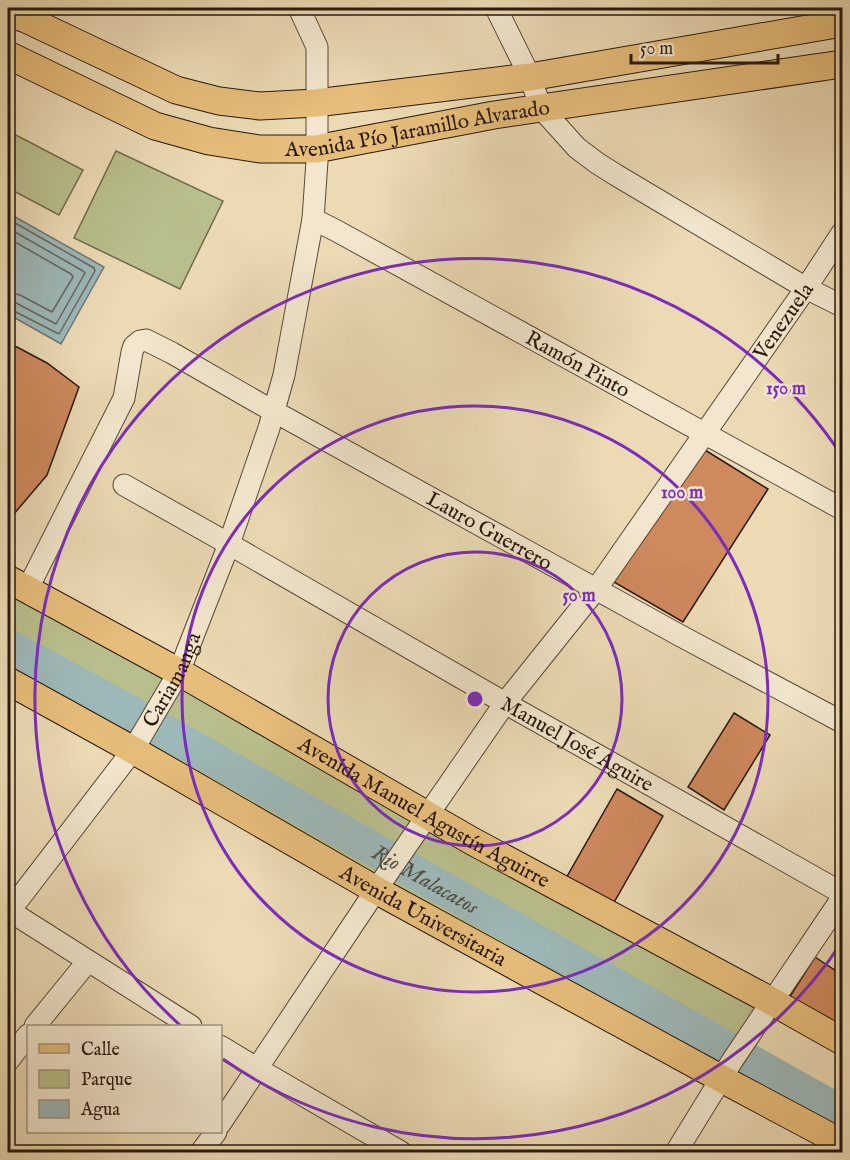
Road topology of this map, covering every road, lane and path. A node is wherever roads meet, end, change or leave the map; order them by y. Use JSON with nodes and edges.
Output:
{"nodes":[{"id":1,"x":299,"y":8,"type":"edge"},
{"id":2,"x":496,"y":8,"type":"edge"},
{"id":3,"x":17,"y":16,"type":"edge"},
{"id":4,"x":843,"y":23,"type":"edge"},
{"id":5,"x":11,"y":56,"type":"edge"},
{"id":6,"x":843,"y":64,"type":"edge"},
{"id":7,"x":530,"y":77,"type":"junction"},
{"id":8,"x":316,"y":103,"type":"junction"},
{"id":9,"x":541,"y":108,"type":"junction"},
{"id":10,"x":316,"y":149,"type":"junction"},
{"id":11,"x":313,"y":219,"type":"junction"},
{"id":12,"x":843,"y":233,"type":"edge"},
{"id":13,"x":806,"y":288,"type":"junction"},
{"id":14,"x":843,"y":306,"type":"edge"},
{"id":15,"x":273,"y":411,"type":"junction"},
{"id":16,"x":704,"y":432,"type":"junction"},
{"id":17,"x":124,"y":485,"type":"dead end"},
{"id":18,"x":843,"y":508,"type":"edge"},
{"id":19,"x":229,"y":544,"type":"junction"},
{"id":20,"x":17,"y":584,"type":"edge"},
{"id":21,"x":597,"y":588,"type":"junction"},
{"id":22,"x":176,"y":678,"type":"junction"},
{"id":23,"x":8,"y":681,"type":"edge"},
{"id":24,"x":505,"y":703,"type":"junction"},
{"id":25,"x":843,"y":722,"type":"edge"},
{"id":26,"x":137,"y":742,"type":"junction"},
{"id":27,"x":423,"y":823,"type":"junction"},
{"id":28,"x":382,"y":881,"type":"junction"},
{"id":29,"x":843,"y":893,"type":"edge"},
{"id":30,"x":843,"y":898,"type":"edge"},
{"id":31,"x":8,"y":911,"type":"edge"},
{"id":32,"x":88,"y":961,"type":"junction"},
{"id":33,"x":766,"y":1011,"type":"junction"},
{"id":34,"x":37,"y":1025,"type":"edge"},
{"id":35,"x":188,"y":1025,"type":"edge"},
{"id":36,"x":27,"y":1036,"type":"edge"},
{"id":37,"x":843,"y":1041,"type":"edge"},
{"id":38,"x":222,"y":1047,"type":"edge"},
{"id":39,"x":8,"y":1061,"type":"edge"},
{"id":40,"x":258,"y":1069,"type":"junction"},
{"id":41,"x":727,"y":1070,"type":"junction"},
{"id":42,"x":222,"y":1121,"type":"edge"},
{"id":43,"x":215,"y":1133,"type":"edge"},
{"id":44,"x":843,"y":1143,"type":"edge"},
{"id":45,"x":201,"y":1152,"type":"edge"},
{"id":46,"x":401,"y":1152,"type":"edge"},
{"id":47,"x":676,"y":1152,"type":"edge"}],
"edges":[{"from":1,"to":8,"type":"street","name":"Cariamanga"},
{"from":2,"to":7,"type":"street"},
{"from":3,"to":5,"type":"main road"},
{"from":3,"to":8,"type":"main road","name":"Avenida Pío Jaramillo Alvarado"},
{"from":4,"to":7,"type":"main road","name":"Avenida Pío Jaramillo Alvarado"},
{"from":5,"to":10,"type":"main road","name":"Avenida Pío Jaramillo Alvarado"},
{"from":6,"to":9,"type":"main road","name":"Avenida Pío Jaramillo Alvarado"},
{"from":7,"to":8,"type":"main road","name":"Avenida Pío Jaramillo Alvarado"},
{"from":7,"to":9,"type":"street"},
{"from":8,"to":10,"type":"street","name":"Cariamanga"},
{"from":9,"to":10,"type":"main road","name":"Avenida Pío Jaramillo Alvarado"},
{"from":9,"to":13,"type":"street"},
{"from":10,"to":11,"type":"street","name":"Cariamanga"},
{"from":11,"to":15,"type":"street","name":"Cariamanga"},
{"from":11,"to":16,"type":"street","name":"Ramón Pinto"},
{"from":12,"to":13,"type":"street","name":"Venezuela"},
{"from":13,"to":14,"type":"street"},
{"from":13,"to":16,"type":"street","name":"Venezuela"},
{"from":15,"to":19,"type":"street","name":"Cariamanga"},
{"from":15,"to":20,"type":"street","name":"Lauro Guerrero"},
{"from":15,"to":21,"type":"street","name":"Lauro Guerrero"},
{"from":16,"to":18,"type":"street","name":"Ramón Pinto"},
{"from":16,"to":21,"type":"street","name":"Venezuela"},
{"from":17,"to":19,"type":"street","name":"Manuel José Aguire"},
{"from":19,"to":22,"type":"street","name":"Cariamanga"},
{"from":19,"to":24,"type":"street","name":"Manuel José Aguire"},
{"from":20,"to":22,"type":"main road","name":"Avenida Manuel Agustín Aguirre"},
{"from":21,"to":24,"type":"street","name":"Venezuela"},
{"from":21,"to":25,"type":"street","name":"Lauro Guerrero"},
{"from":22,"to":26,"type":"street","name":"Cariamanga"},
{"from":22,"to":27,"type":"main road","name":"Avenida Manuel Agustín Aguirre"},
{"from":23,"to":26,"type":"main road","name":"Avenida Universitaria"},
{"from":24,"to":27,"type":"street","name":"Venezuela"},
{"from":24,"to":29,"type":"street","name":"Manuel José Aguire"},
{"from":26,"to":28,"type":"main road","name":"Avenida Universitaria"},
{"from":26,"to":31,"type":"street","name":"Cariamanga"},
{"from":27,"to":28,"type":"street","name":"Venezuela"},
{"from":27,"to":33,"type":"main road","name":"Avenida Manuel Agustín Aguirre"},
{"from":28,"to":40,"type":"street","name":"Venezuela"},
{"from":28,"to":41,"type":"main road","name":"Avenida Universitaria"},
{"from":30,"to":33,"type":"street"},
{"from":31,"to":32,"type":"street"},
{"from":32,"to":34,"type":"street"},
{"from":32,"to":35,"type":"street"},
{"from":33,"to":37,"type":"main road","name":"Avenida Manuel Agustín Aguirre"},
{"from":33,"to":41,"type":"street"},
{"from":36,"to":39,"type":"street"},
{"from":38,"to":40,"type":"street"},
{"from":40,"to":42,"type":"street","name":"Venezuela"},
{"from":40,"to":46,"type":"street"},
{"from":41,"to":44,"type":"main road","name":"Avenida Universitaria"},
{"from":41,"to":47,"type":"street"},
{"from":43,"to":45,"type":"street"}]}
